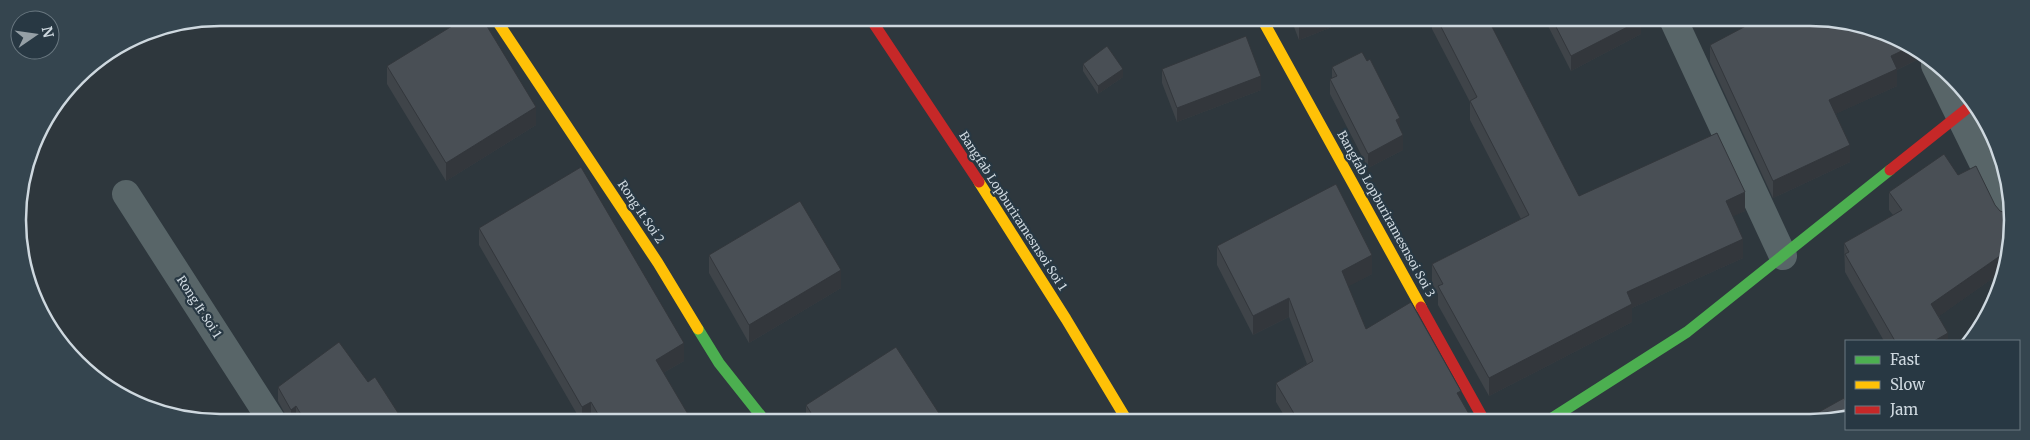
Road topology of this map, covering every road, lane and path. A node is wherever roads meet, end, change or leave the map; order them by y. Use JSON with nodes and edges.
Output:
{"nodes":[{"id":1,"x":500,"y":26,"type":"edge"},
{"id":2,"x":875,"y":26,"type":"edge"},
{"id":3,"x":1266,"y":26,"type":"edge"},
{"id":4,"x":1676,"y":26,"type":"edge"},
{"id":5,"x":1949,"y":85,"type":"edge"},
{"id":6,"x":1966,"y":109,"type":"edge"},
{"id":7,"x":126,"y":194,"type":"dead end"},
{"id":8,"x":2002,"y":200,"type":"edge"},
{"id":9,"x":1783,"y":256,"type":"junction"},
{"id":10,"x":267,"y":414,"type":"edge"},
{"id":11,"x":760,"y":414,"type":"edge"},
{"id":12,"x":1123,"y":414,"type":"edge"},
{"id":13,"x":1481,"y":414,"type":"edge"},
{"id":14,"x":1558,"y":414,"type":"edge"}],
"edges":[{"from":1,"to":11,"type":"street","name":"Rong It Soi 2"},
{"from":2,"to":12,"type":"street","name":"Bangfab Lopburiramesnsoi Soi 1"},
{"from":3,"to":13,"type":"street","name":"Bangfab Lopburiramesnsoi Soi 3"},
{"from":4,"to":9,"type":"street"},
{"from":5,"to":6,"type":"street"},
{"from":6,"to":8,"type":"street"},
{"from":6,"to":9,"type":"street"},
{"from":7,"to":10,"type":"street","name":"Rong It Soi 1"},
{"from":9,"to":14,"type":"street"}]}
